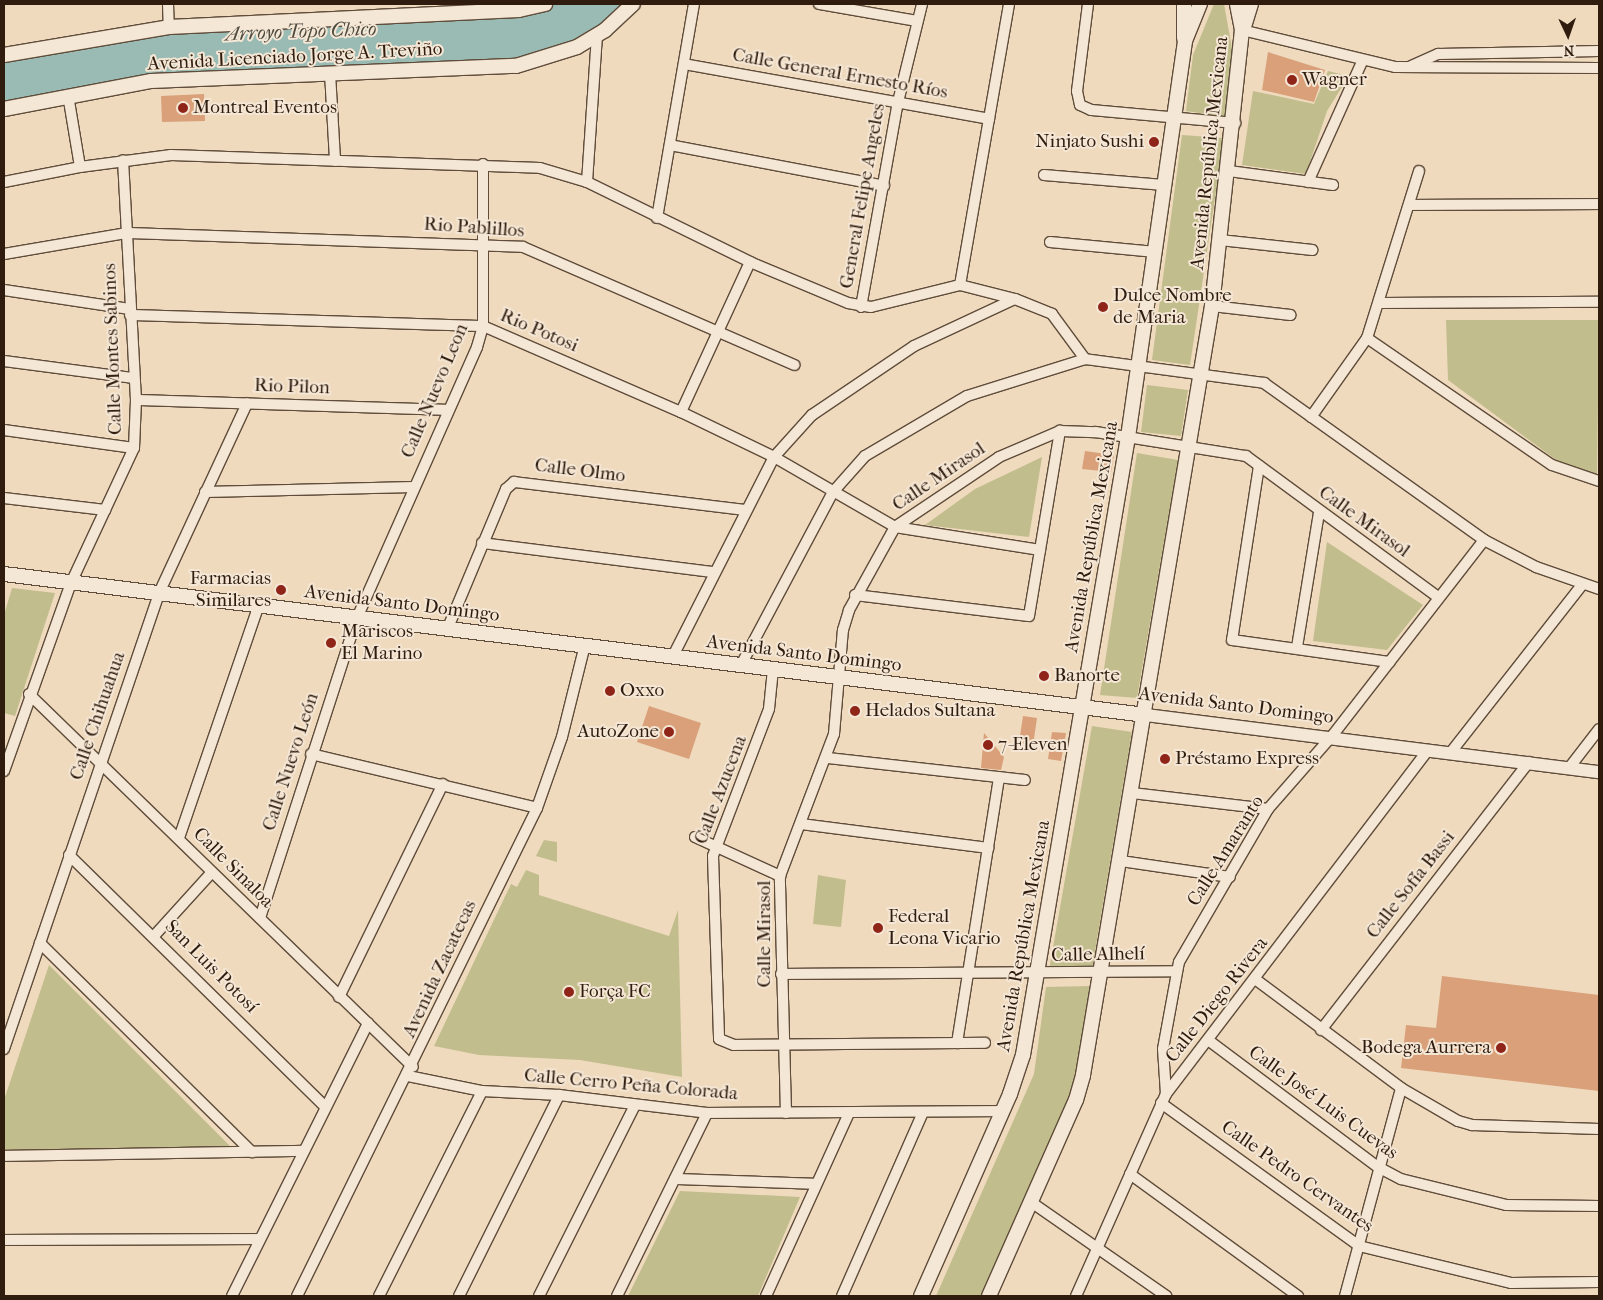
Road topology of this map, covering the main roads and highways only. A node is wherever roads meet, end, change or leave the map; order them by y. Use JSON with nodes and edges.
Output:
{"nodes":[{"id":1,"x":545,"y":4,"type":"edge"},
{"id":2,"x":632,"y":4,"type":"edge"},
{"id":3,"x":1184,"y":4,"type":"edge"},
{"id":4,"x":1200,"y":4,"type":"edge"},
{"id":5,"x":1237,"y":4,"type":"edge"},
{"id":6,"x":1251,"y":4,"type":"edge"},
{"id":7,"x":1242,"y":30,"type":"junction"},
{"id":8,"x":1185,"y":41,"type":"junction"},
{"id":9,"x":4,"y":55,"type":"edge"},
{"id":10,"x":4,"y":109,"type":"edge"},
{"id":11,"x":4,"y":574,"type":"edge"},
{"id":12,"x":1082,"y":707,"type":"junction"},
{"id":13,"x":1146,"y":715,"type":"junction"},
{"id":14,"x":921,"y":1296,"type":"edge"},
{"id":15,"x":989,"y":1296,"type":"edge"}],
"edges":[{"from":1,"to":9,"type":"main road"},
{"from":2,"to":10,"type":"main road","name":"Avenida Licenciado Jorge A. Treviño"},
{"from":3,"to":8,"type":"main road"},
{"from":4,"to":8,"type":"main road","name":"Avenida República Mexicana"},
{"from":5,"to":7,"type":"main road","name":"Avenida República Mexicana"},
{"from":6,"to":7,"type":"main road"},
{"from":7,"to":13,"type":"main road","name":"Avenida República Mexicana"},
{"from":8,"to":12,"type":"main road","name":"Avenida República Mexicana"},
{"from":11,"to":12,"type":"main road","name":"Avenida Santo Domingo"},
{"from":12,"to":13,"type":"main road","name":"Avenida Santo Domingo"},
{"from":12,"to":14,"type":"main road","name":"Avenida República Mexicana"},
{"from":13,"to":15,"type":"main road","name":"Avenida República Mexicana"}]}
